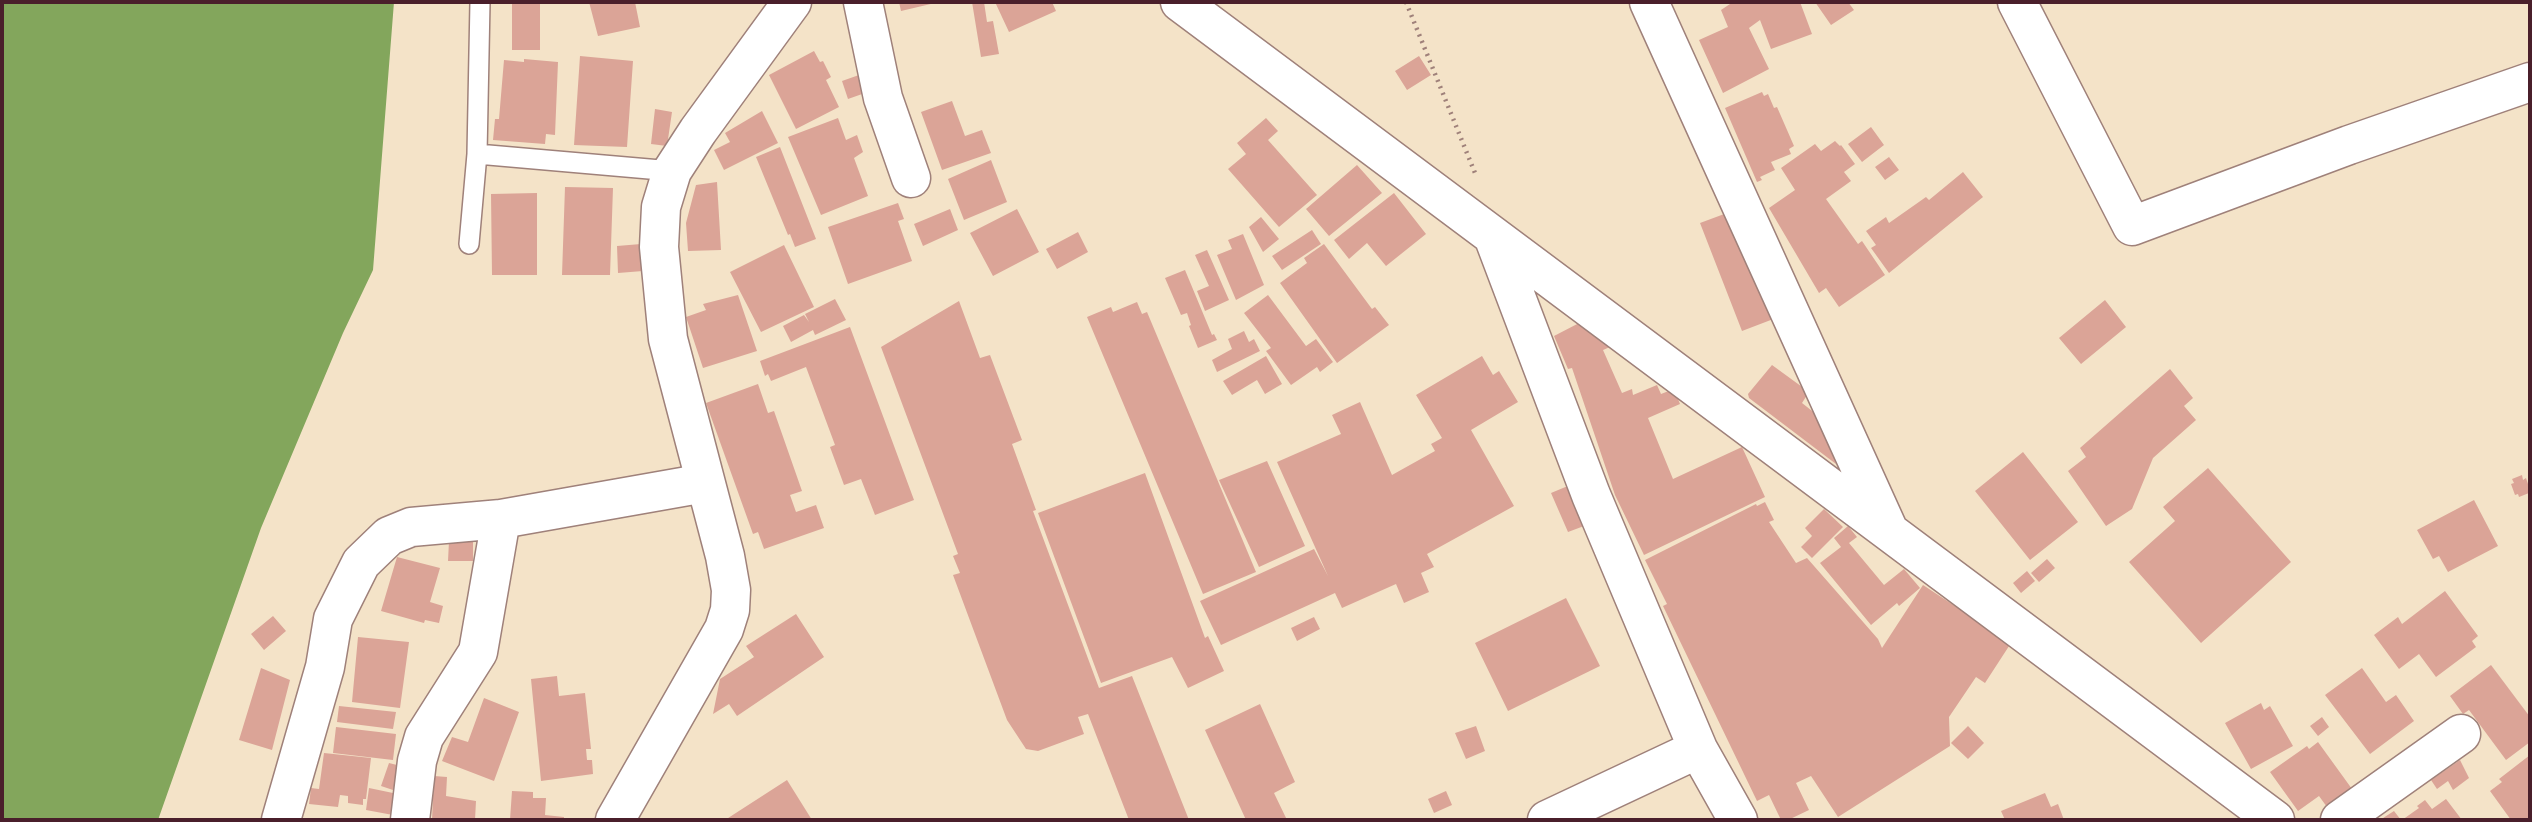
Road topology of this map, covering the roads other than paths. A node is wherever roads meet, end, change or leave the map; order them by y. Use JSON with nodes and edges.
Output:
{"nodes":[{"id":1,"x":480,"y":2,"type":"edge"},
{"id":2,"x":792,"y":2,"type":"edge"},
{"id":3,"x":863,"y":2,"type":"edge"},
{"id":4,"x":1180,"y":2,"type":"edge"},
{"id":5,"x":1649,"y":2,"type":"edge"},
{"id":6,"x":2017,"y":2,"type":"edge"},
{"id":7,"x":2530,"y":82,"type":"edge"},
{"id":8,"x":477,"y":154,"type":"junction"},
{"id":9,"x":672,"y":171,"type":"junction"},
{"id":10,"x":911,"y":178,"type":"dead end"},
{"id":11,"x":1493,"y":236,"type":"junction"},
{"id":12,"x":469,"y":244,"type":"dead end"},
{"id":13,"x":705,"y":483,"type":"junction"},
{"id":14,"x":501,"y":519,"type":"junction"},
{"id":15,"x":1888,"y":531,"type":"junction"},
{"id":16,"x":2461,"y":734,"type":"dead end"},
{"id":17,"x":1698,"y":749,"type":"junction"},
{"id":18,"x":281,"y":820,"type":"edge"},
{"id":19,"x":411,"y":820,"type":"edge"},
{"id":20,"x":615,"y":820,"type":"edge"},
{"id":21,"x":1547,"y":820,"type":"edge"},
{"id":22,"x":1738,"y":820,"type":"edge"},
{"id":23,"x":2274,"y":820,"type":"edge"},
{"id":24,"x":2340,"y":820,"type":"edge"}],
"edges":[{"from":1,"to":8,"type":"lane"},
{"from":2,"to":9,"type":"street"},
{"from":3,"to":10,"type":"street"},
{"from":4,"to":11,"type":"street"},
{"from":5,"to":15,"type":"street"},
{"from":6,"to":7,"type":"street"},
{"from":8,"to":9,"type":"lane"},
{"from":8,"to":12,"type":"lane"},
{"from":9,"to":13,"type":"street"},
{"from":11,"to":15,"type":"street"},
{"from":11,"to":17,"type":"street"},
{"from":13,"to":14,"type":"street"},
{"from":13,"to":20,"type":"street"},
{"from":14,"to":18,"type":"street"},
{"from":14,"to":19,"type":"street"},
{"from":15,"to":23,"type":"street"},
{"from":16,"to":24,"type":"street"},
{"from":17,"to":21,"type":"street"},
{"from":17,"to":22,"type":"street"}]}
